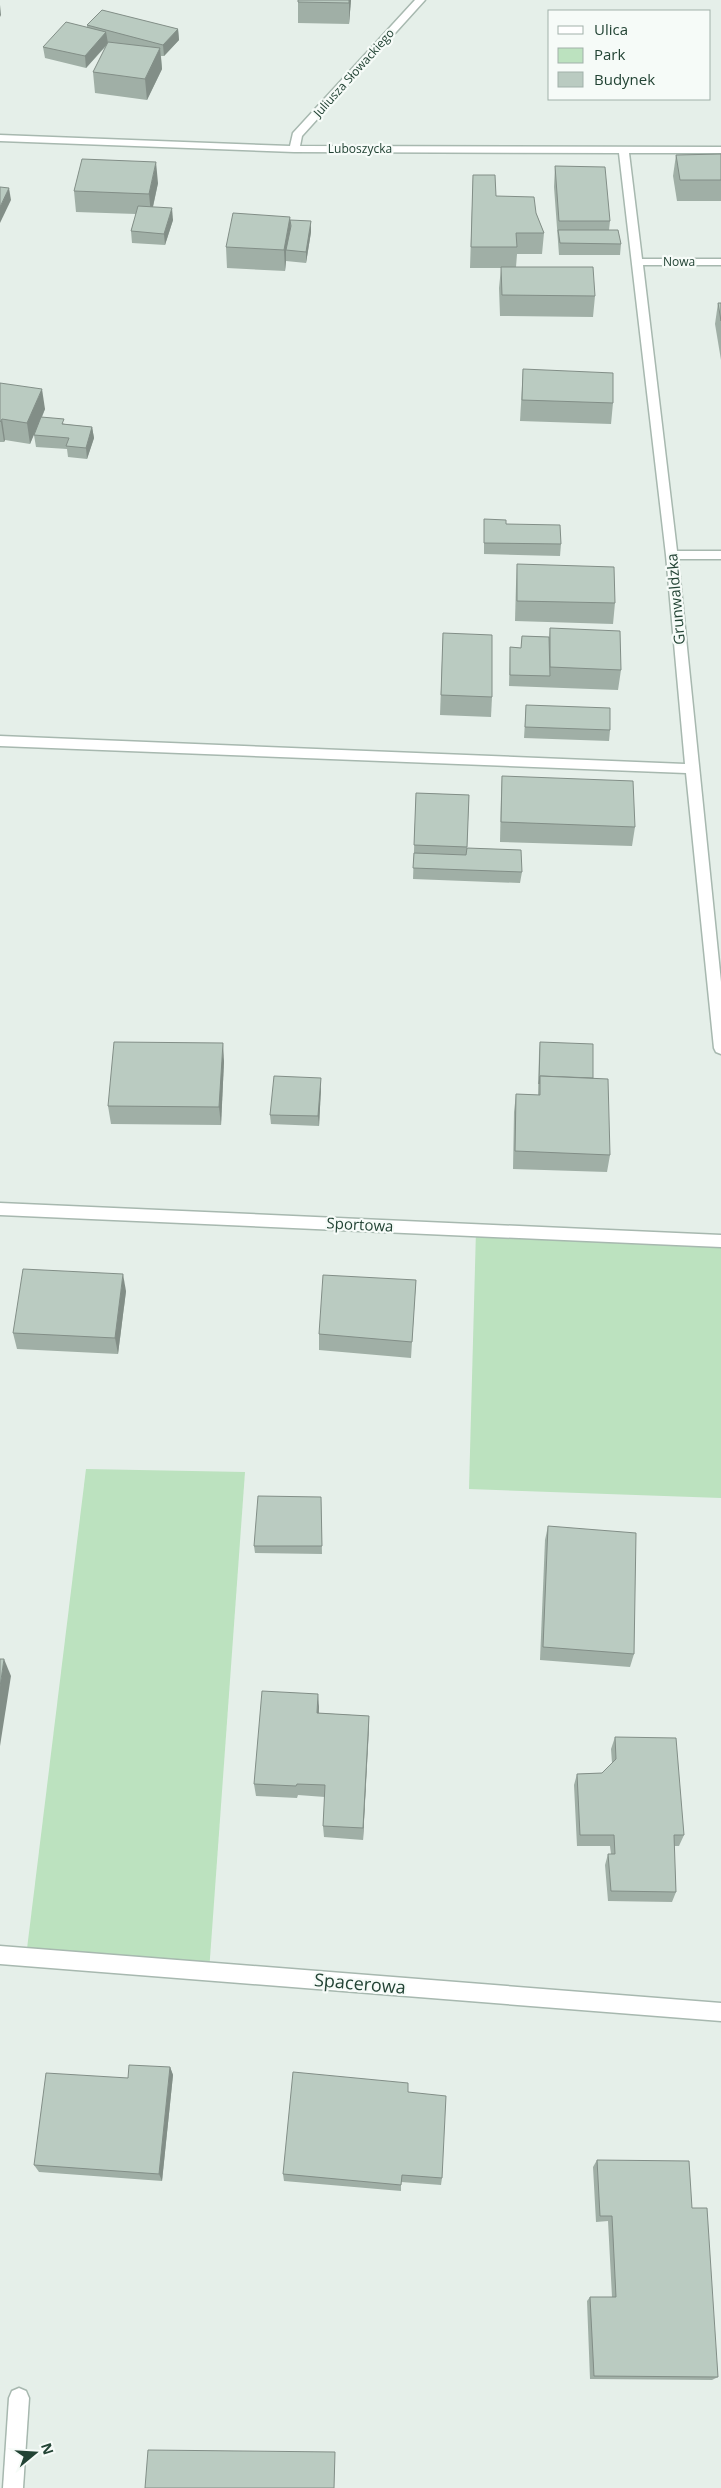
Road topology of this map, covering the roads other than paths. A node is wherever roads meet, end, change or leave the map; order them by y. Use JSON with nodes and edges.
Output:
{"nodes":[{"id":1,"x":420,"y":0,"type":"edge"},
{"id":2,"x":0,"y":138,"type":"edge"},
{"id":3,"x":294,"y":149,"type":"junction"},
{"id":4,"x":624,"y":150,"type":"junction"},
{"id":5,"x":721,"y":150,"type":"edge"},
{"id":6,"x":637,"y":262,"type":"junction"},
{"id":7,"x":721,"y":262,"type":"edge"},
{"id":8,"x":672,"y":555,"type":"junction"},
{"id":9,"x":721,"y":555,"type":"edge"},
{"id":10,"x":0,"y":741,"type":"edge"},
{"id":11,"x":692,"y":769,"type":"junction"},
{"id":12,"x":721,"y":1048,"type":"edge"},
{"id":13,"x":0,"y":1209,"type":"edge"},
{"id":14,"x":721,"y":1240,"type":"edge"},
{"id":15,"x":0,"y":1955,"type":"edge"},
{"id":16,"x":721,"y":2012,"type":"edge"},
{"id":17,"x":19,"y":2398,"type":"dead end"},
{"id":18,"x":13,"y":2488,"type":"edge"}],
"edges":[{"from":1,"to":3,"type":"street","name":"Juliusza Słowackiego"},
{"from":2,"to":3,"type":"street","name":"Luboszycka"},
{"from":3,"to":4,"type":"street","name":"Luboszycka"},
{"from":4,"to":5,"type":"street","name":"Luboszycka"},
{"from":4,"to":6,"type":"street","name":"Grunwaldzka"},
{"from":6,"to":7,"type":"street","name":"Nowa"},
{"from":6,"to":8,"type":"street","name":"Grunwaldzka"},
{"from":8,"to":9,"type":"street"},
{"from":8,"to":11,"type":"street","name":"Grunwaldzka"},
{"from":10,"to":11,"type":"street"},
{"from":11,"to":12,"type":"street","name":"Grunwaldzka"},
{"from":13,"to":14,"type":"street","name":"Sportowa"},
{"from":15,"to":16,"type":"street","name":"Spacerowa"},
{"from":17,"to":18,"type":"street"}]}
